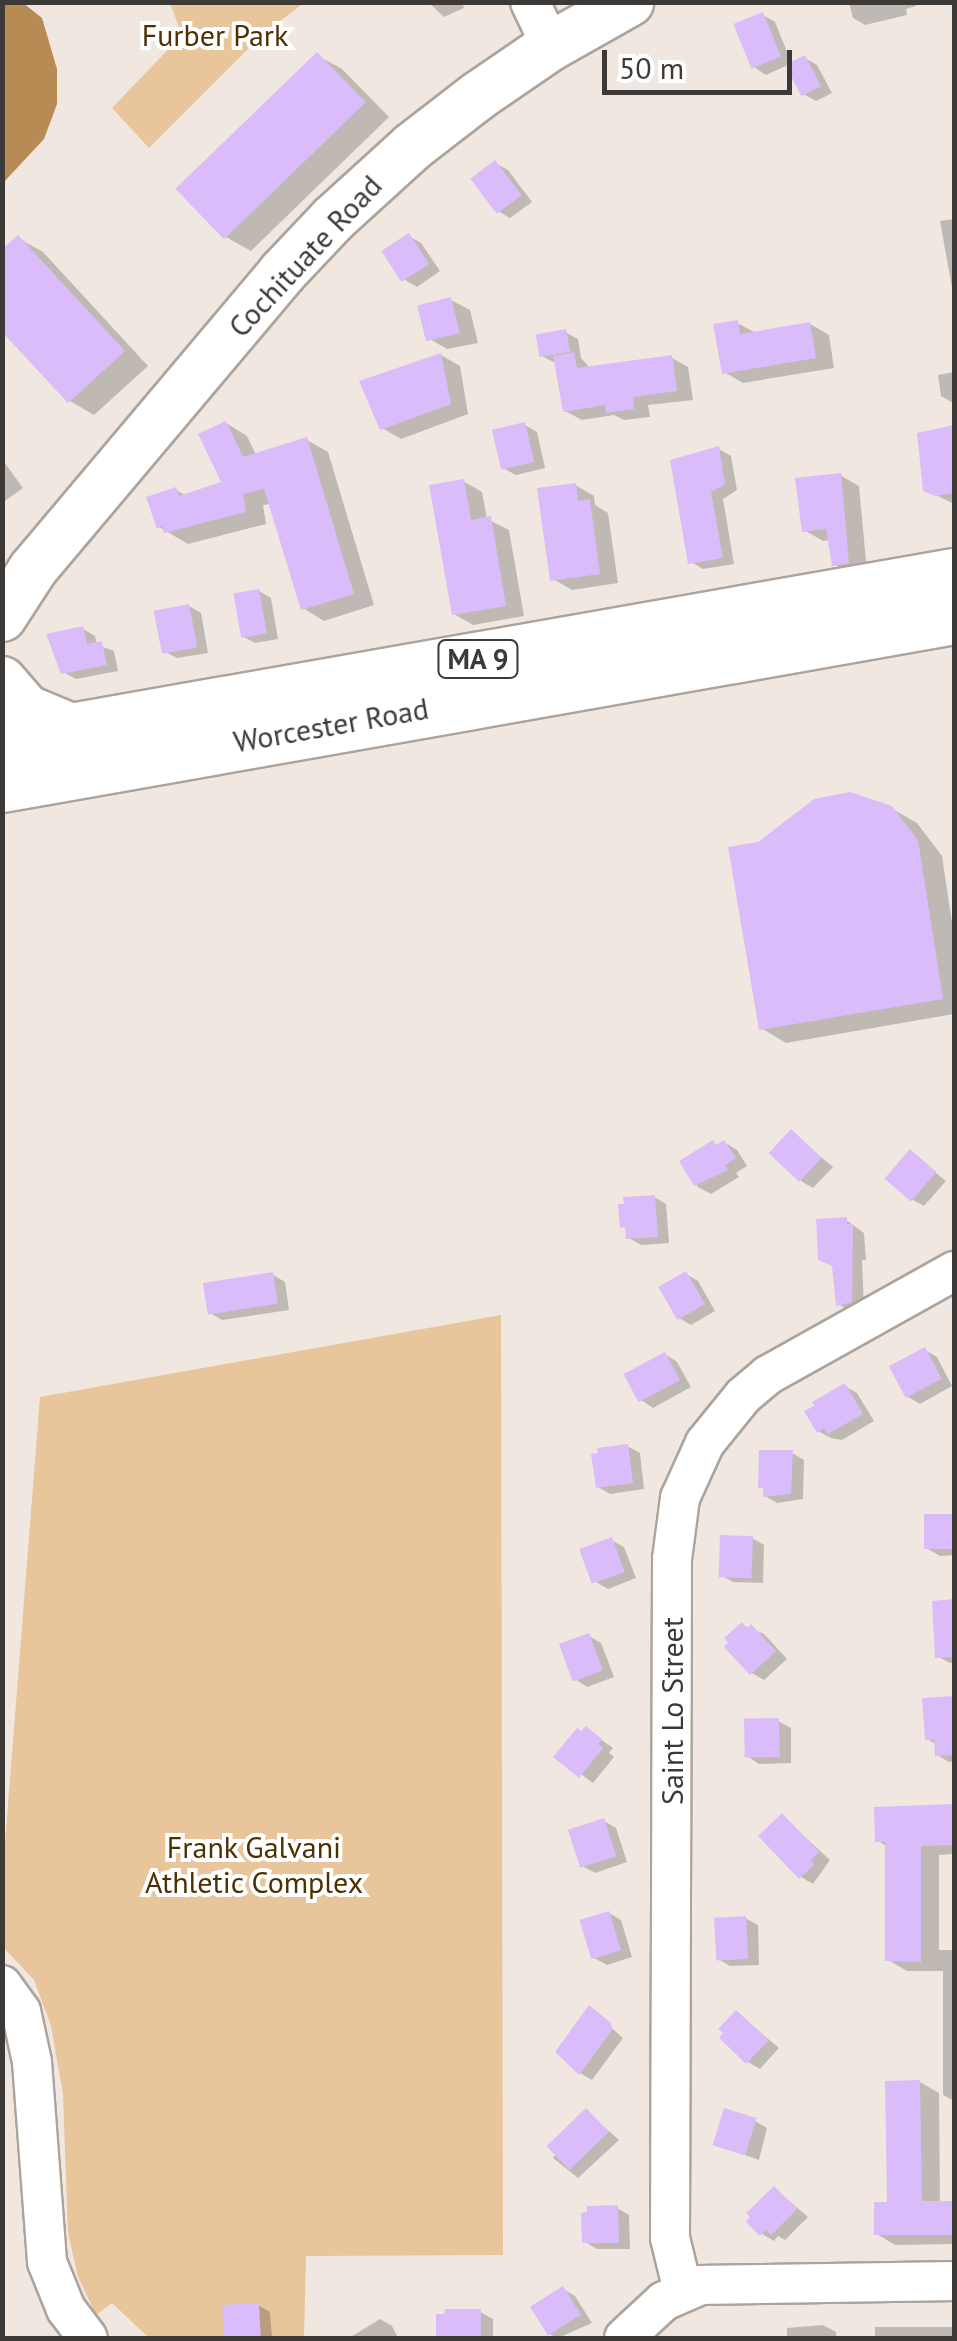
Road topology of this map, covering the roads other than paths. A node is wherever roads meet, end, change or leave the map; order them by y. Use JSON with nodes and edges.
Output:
{"nodes":[{"id":1,"x":530,"y":2,"type":"edge"},
{"id":2,"x":629,"y":2,"type":"edge"},
{"id":3,"x":551,"y":46,"type":"junction"},
{"id":4,"x":954,"y":576,"type":"edge"},
{"id":5,"x":18,"y":580,"type":"edge"},
{"id":6,"x":954,"y":616,"type":"edge"},
{"id":7,"x":2,"y":618,"type":"edge"},
{"id":8,"x":954,"y":630,"type":"edge"},
{"id":9,"x":850,"y":634,"type":"junction"},
{"id":10,"x":2,"y":681,"type":"edge"},
{"id":11,"x":76,"y":730,"type":"junction"},
{"id":12,"x":2,"y":743,"type":"edge"},
{"id":13,"x":2,"y":784,"type":"edge"},
{"id":14,"x":954,"y":1270,"type":"edge"},
{"id":15,"x":2,"y":1985,"type":"edge"},
{"id":16,"x":954,"y":2282,"type":"edge"},
{"id":17,"x":683,"y":2291,"type":"junction"},
{"id":18,"x":88,"y":2338,"type":"edge"},
{"id":19,"x":624,"y":2338,"type":"edge"}],
"edges":[{"from":1,"to":3,"type":"street"},
{"from":2,"to":3,"type":"main road","name":"Cochituate Road"},
{"from":3,"to":5,"type":"main road","name":"Cochituate Road"},
{"from":4,"to":11,"type":"highway","name":"Worcester Road","number":"MA 9"},
{"from":5,"to":7,"type":"main road","name":"Cochituate Road"},
{"from":6,"to":9,"type":"highway","name":"Worcester Road","number":"MA 9"},
{"from":8,"to":9,"type":"highway"},
{"from":9,"to":13,"type":"highway","name":"Worcester Road","number":"MA 9"},
{"from":10,"to":11,"type":"main road"},
{"from":11,"to":12,"type":"highway","name":"Worcester Road","number":"MA 9"},
{"from":14,"to":17,"type":"street","name":"Saint Lo Street"},
{"from":15,"to":18,"type":"street"},
{"from":16,"to":17,"type":"street"},
{"from":17,"to":19,"type":"street"}]}
